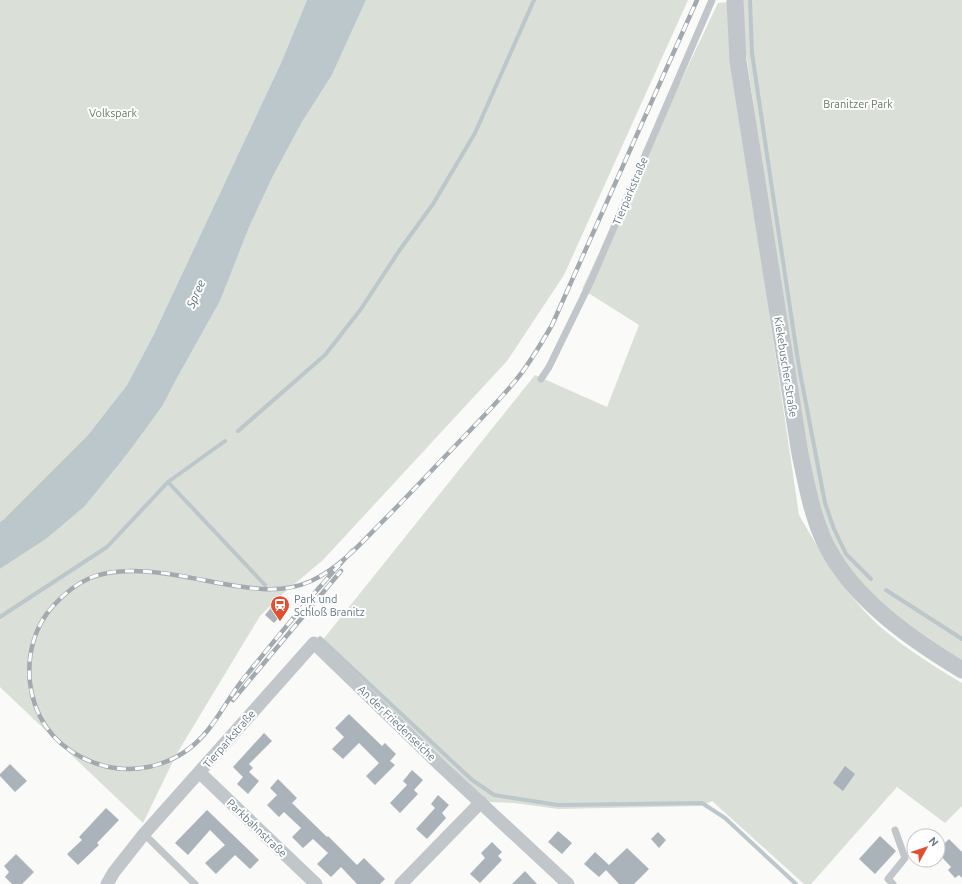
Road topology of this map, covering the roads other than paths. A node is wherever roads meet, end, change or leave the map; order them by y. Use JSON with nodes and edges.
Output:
{"nodes":[{"id":1,"x":712,"y":0,"type":"edge"},
{"id":2,"x":735,"y":0,"type":"edge"},
{"id":3,"x":541,"y":378,"type":"dead end"},
{"id":4,"x":314,"y":643,"type":"joint"},
{"id":5,"x":962,"y":670,"type":"edge"},
{"id":6,"x":199,"y":772,"type":"junction"},
{"id":7,"x":481,"y":802,"type":"junction"},
{"id":8,"x":895,"y":830,"type":"dead end"},
{"id":9,"x":144,"y":834,"type":"junction"},
{"id":10,"x":107,"y":884,"type":"edge"},
{"id":11,"x":195,"y":884,"type":"edge"},
{"id":12,"x":316,"y":884,"type":"edge"},
{"id":13,"x":401,"y":884,"type":"edge"},
{"id":14,"x":568,"y":884,"type":"edge"},
{"id":15,"x":893,"y":884,"type":"edge"}],
"edges":[{"from":1,"to":3,"type":"lane","name":"Tierparkstraße"},
{"from":2,"to":5,"type":"street","name":"Kiekebuscher Straße"},
{"from":4,"to":6,"type":"street","name":"Tierparkstraße"},
{"from":4,"to":7,"type":"street","name":"An der Friedenseiche"},
{"from":6,"to":9,"type":"street","name":"Tierparkstraße"},
{"from":6,"to":12,"type":"street","name":"Parkbahnstraße"},
{"from":7,"to":13,"type":"street"},
{"from":7,"to":14,"type":"street","name":"An der Friedenseiche"},
{"from":8,"to":15,"type":"lane"},
{"from":9,"to":10,"type":"street","name":"Tierparkstraße"},
{"from":9,"to":11,"type":"lane"}]}
